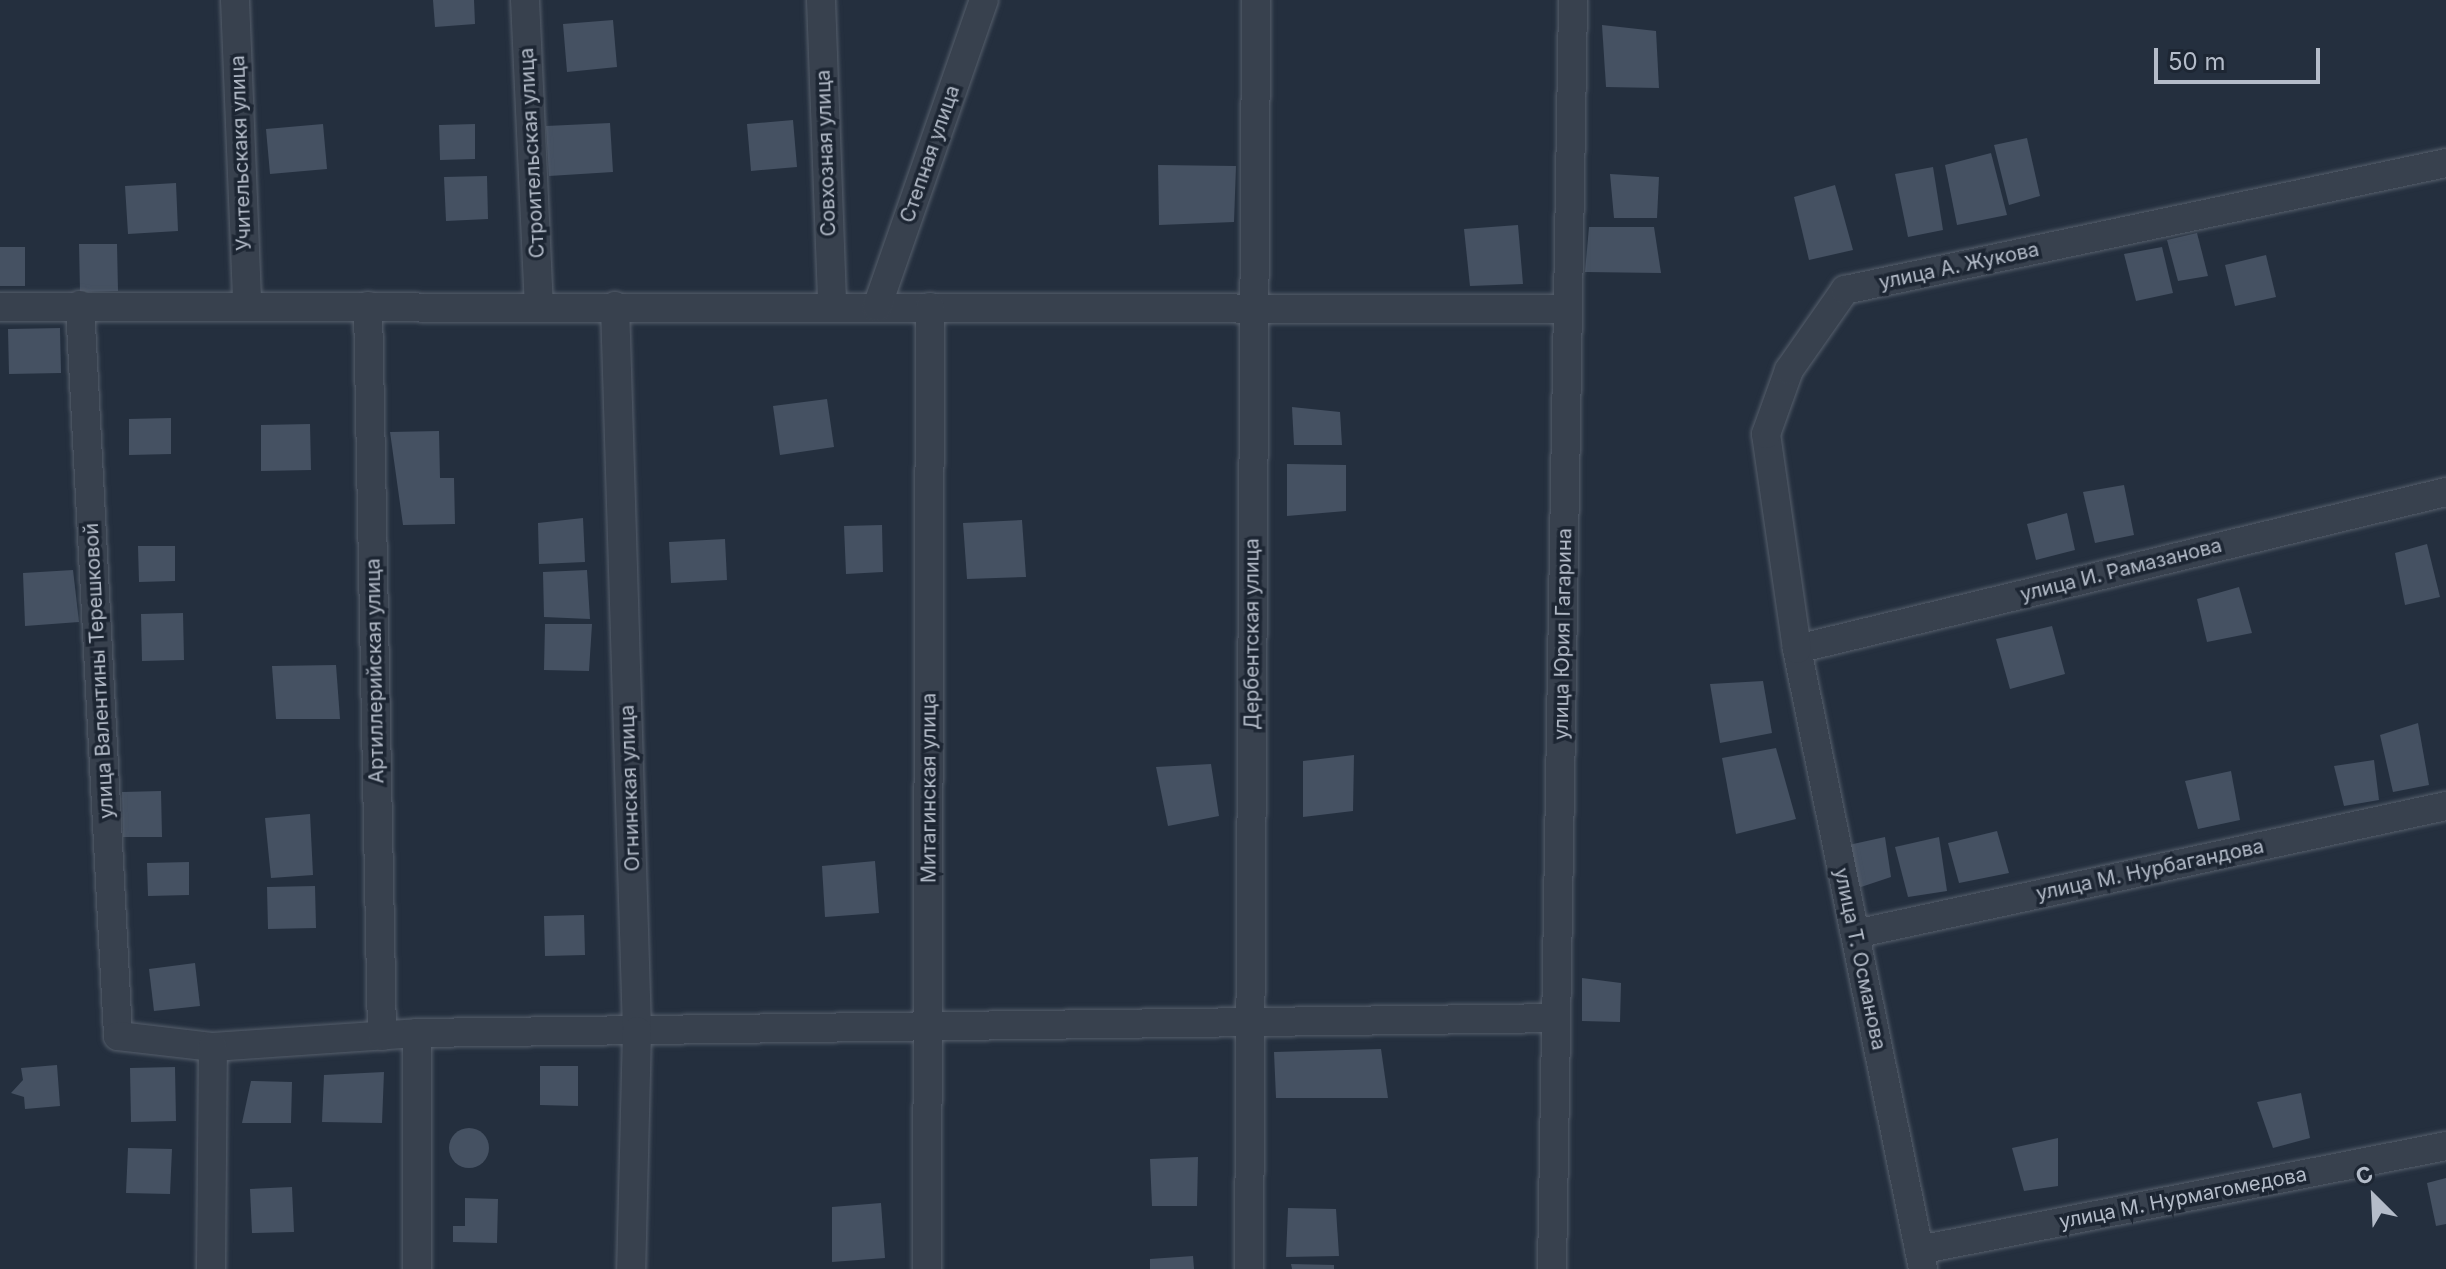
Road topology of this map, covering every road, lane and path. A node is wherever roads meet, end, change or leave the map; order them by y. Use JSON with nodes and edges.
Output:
{"nodes":[{"id":1,"x":235,"y":0,"type":"edge"},
{"id":2,"x":525,"y":0,"type":"edge"},
{"id":3,"x":821,"y":0,"type":"edge"},
{"id":4,"x":984,"y":0,"type":"edge"},
{"id":5,"x":1256,"y":0,"type":"edge"},
{"id":6,"x":1573,"y":0,"type":"edge"},
{"id":7,"x":2446,"y":163,"type":"edge"},
{"id":8,"x":80,"y":305,"type":"junction"},
{"id":9,"x":247,"y":305,"type":"junction"},
{"id":10,"x":368,"y":306,"type":"junction"},
{"id":11,"x":539,"y":306,"type":"junction"},
{"id":12,"x":615,"y":306,"type":"junction"},
{"id":13,"x":0,"y":307,"type":"edge"},
{"id":14,"x":832,"y":307,"type":"junction"},
{"id":15,"x":877,"y":307,"type":"junction"},
{"id":16,"x":930,"y":307,"type":"junction"},
{"id":17,"x":1254,"y":308,"type":"junction"},
{"id":18,"x":1568,"y":309,"type":"junction"},
{"id":19,"x":2446,"y":492,"type":"edge"},
{"id":20,"x":1797,"y":649,"type":"junction"},
{"id":21,"x":2446,"y":806,"type":"edge"},
{"id":22,"x":1855,"y":934,"type":"junction"},
{"id":23,"x":1556,"y":1018,"type":"junction"},
{"id":24,"x":1250,"y":1023,"type":"junction"},
{"id":25,"x":928,"y":1027,"type":"junction"},
{"id":26,"x":637,"y":1031,"type":"junction"},
{"id":27,"x":417,"y":1033,"type":"junction"},
{"id":28,"x":382,"y":1036,"type":"junction"},
{"id":29,"x":213,"y":1047,"type":"junction"},
{"id":30,"x":2446,"y":1146,"type":"edge"},
{"id":31,"x":1921,"y":1259,"type":"edge"},
{"id":32,"x":211,"y":1269,"type":"edge"},
{"id":33,"x":417,"y":1269,"type":"edge"},
{"id":34,"x":631,"y":1269,"type":"edge"},
{"id":35,"x":927,"y":1269,"type":"edge"},
{"id":36,"x":1249,"y":1269,"type":"edge"},
{"id":37,"x":1552,"y":1269,"type":"edge"}],
"edges":[{"from":1,"to":9,"type":"street","name":"Учительскакя улица"},
{"from":2,"to":11,"type":"street","name":"Строительская улица"},
{"from":3,"to":14,"type":"street","name":"Совхозная улица"},
{"from":4,"to":15,"type":"street","name":"Степная улица"},
{"from":5,"to":17,"type":"street","name":"Дербентская улица"},
{"from":6,"to":18,"type":"street","name":"улица Юрия Гагарина"},
{"from":7,"to":20,"type":"street","name":"улица А. Жукова"},
{"from":8,"to":9,"type":"street"},
{"from":8,"to":13,"type":"street"},
{"from":8,"to":29,"type":"street","name":"улица Валентины Терешковой"},
{"from":9,"to":10,"type":"street"},
{"from":10,"to":11,"type":"street"},
{"from":10,"to":28,"type":"street","name":"Артиллерийская улица"},
{"from":11,"to":12,"type":"street"},
{"from":12,"to":14,"type":"street"},
{"from":12,"to":26,"type":"street","name":"Огнинская улица"},
{"from":14,"to":15,"type":"street"},
{"from":15,"to":16,"type":"street"},
{"from":16,"to":17,"type":"street"},
{"from":16,"to":25,"type":"street","name":"Митагинская улица"},
{"from":17,"to":18,"type":"street"},
{"from":17,"to":24,"type":"street","name":"Дербентская улица"},
{"from":18,"to":23,"type":"street","name":"улица Юрия Гагарина"},
{"from":19,"to":20,"type":"street","name":"улица И. Рамазанова"},
{"from":20,"to":22,"type":"street","name":"улица Т. Османова"},
{"from":21,"to":22,"type":"street","name":"улица М. Нурбагандова"},
{"from":22,"to":31,"type":"street","name":"улица Т. Османова"},
{"from":23,"to":24,"type":"street"},
{"from":23,"to":37,"type":"street","name":"улица Юрия Гагарина"},
{"from":24,"to":25,"type":"street"},
{"from":24,"to":36,"type":"street","name":"Дербентская улица"},
{"from":25,"to":26,"type":"street"},
{"from":25,"to":35,"type":"street","name":"Митагинская улица"},
{"from":26,"to":27,"type":"street"},
{"from":26,"to":34,"type":"street","name":"Огнинская улица"},
{"from":27,"to":28,"type":"street"},
{"from":27,"to":33,"type":"street"},
{"from":28,"to":29,"type":"street"},
{"from":29,"to":32,"type":"street"},
{"from":30,"to":31,"type":"street","name":"улица М. Нурмагомедова"}]}
